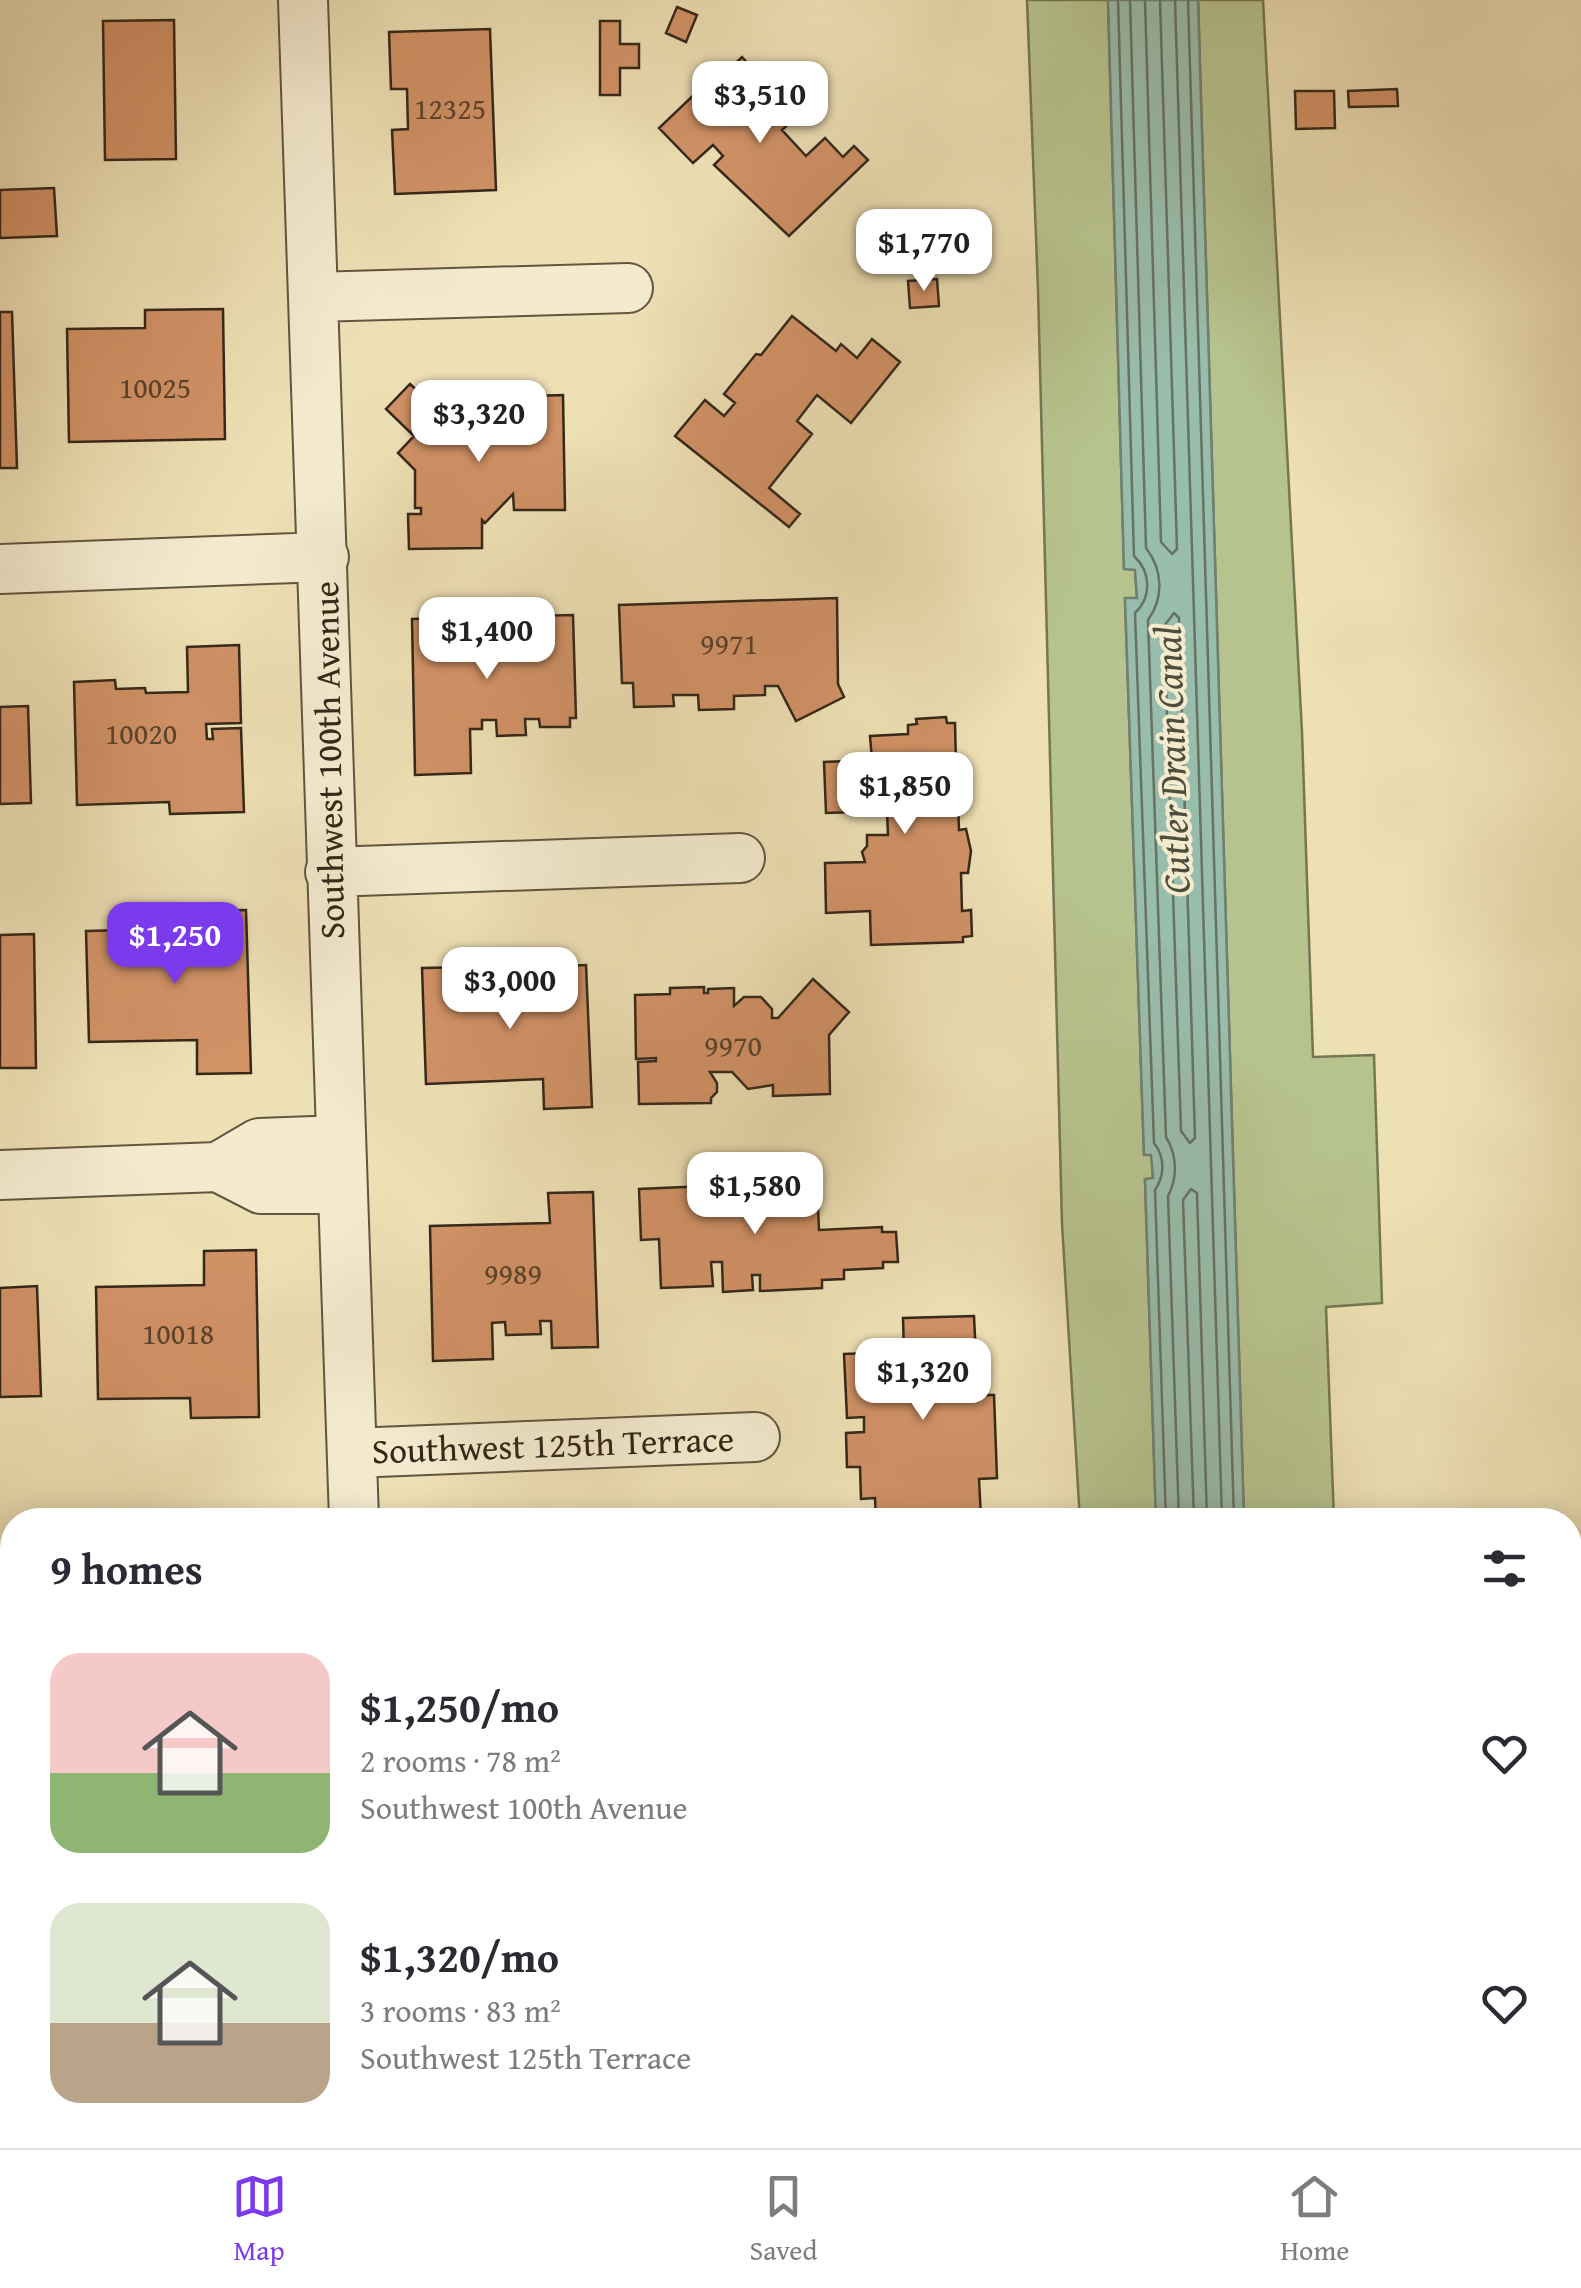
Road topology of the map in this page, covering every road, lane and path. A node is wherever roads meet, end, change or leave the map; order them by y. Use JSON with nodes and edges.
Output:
{"nodes":[{"id":1,"x":303,"y":0,"type":"edge"},
{"id":2,"x":628,"y":288,"type":"dead end"},
{"id":3,"x":314,"y":297,"type":"junction"},
{"id":4,"x":324,"y":557,"type":"junction"},
{"id":5,"x":0,"y":569,"type":"edge"},
{"id":6,"x":740,"y":858,"type":"dead end"},
{"id":7,"x":330,"y":872,"type":"junction"},
{"id":8,"x":341,"y":1140,"type":"junction"},
{"id":9,"x":218,"y":1167,"type":"junction"},
{"id":10,"x":0,"y":1175,"type":"edge"},
{"id":11,"x":342,"y":1188,"type":"junction"},
{"id":12,"x":755,"y":1437,"type":"dead end"},
{"id":13,"x":352,"y":1453,"type":"junction"},
{"id":14,"x":354,"y":1508,"type":"edge"}],
"edges":[{"from":1,"to":3,"type":"street","name":"Southwest 100th Avenue"},
{"from":2,"to":3,"type":"street"},
{"from":3,"to":4,"type":"street","name":"Southwest 100th Avenue"},
{"from":4,"to":5,"type":"street"},
{"from":4,"to":7,"type":"street","name":"Southwest 100th Avenue"},
{"from":6,"to":7,"type":"street"},
{"from":7,"to":8,"type":"street","name":"Southwest 100th Avenue"},
{"from":8,"to":9,"type":"street"},
{"from":8,"to":11,"type":"street","name":"Southwest 100th Avenue"},
{"from":9,"to":10,"type":"street"},
{"from":9,"to":11,"type":"street"},
{"from":11,"to":13,"type":"street","name":"Southwest 100th Avenue"},
{"from":12,"to":13,"type":"street","name":"Southwest 125th Terrace"},
{"from":13,"to":14,"type":"street","name":"Southwest 100th Avenue"}]}
